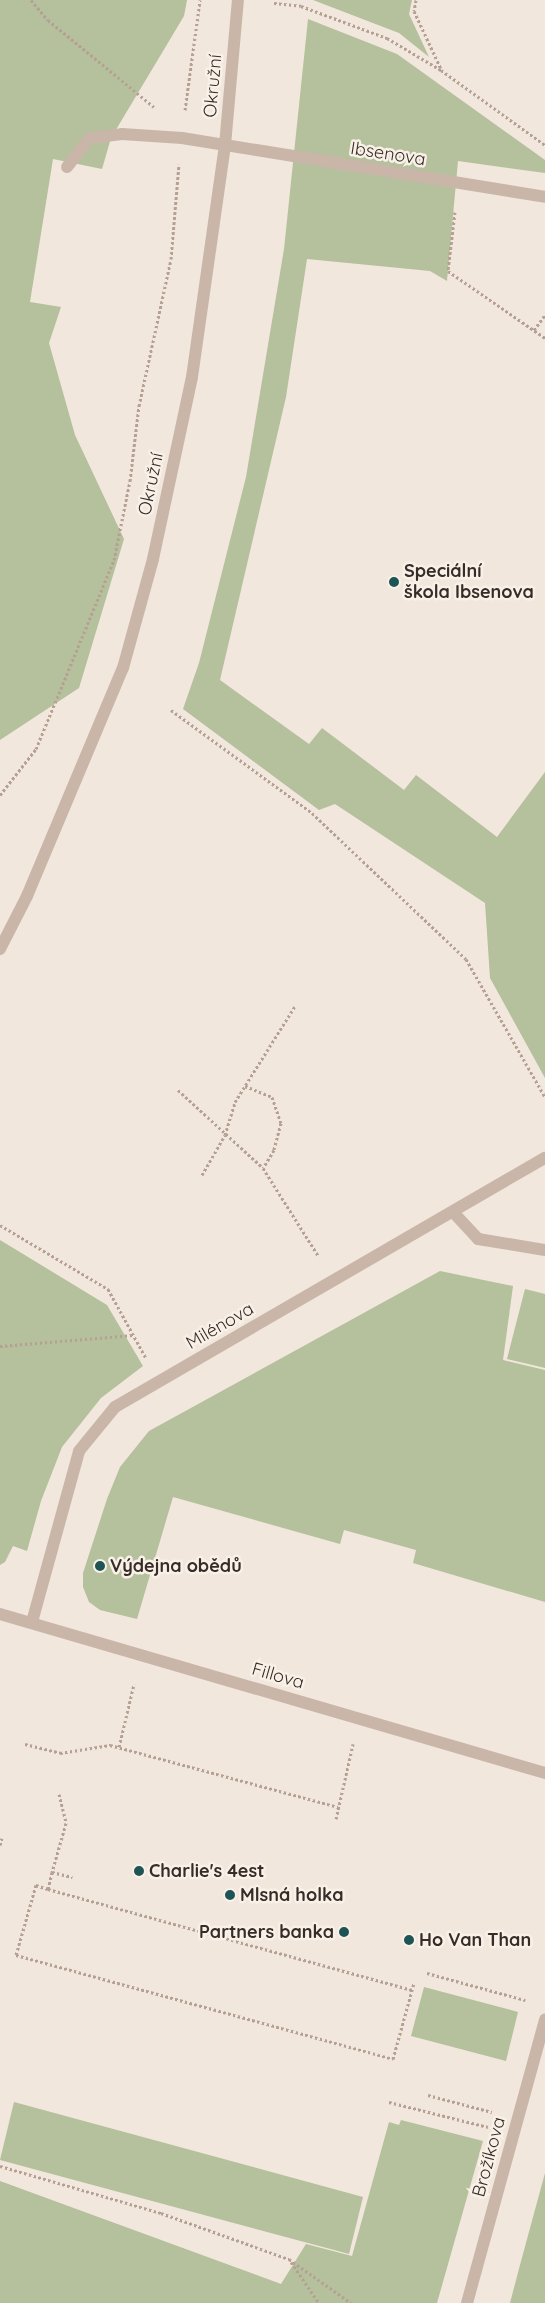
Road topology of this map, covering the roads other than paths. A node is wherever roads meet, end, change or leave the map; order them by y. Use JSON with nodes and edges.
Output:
{"nodes":[{"id":1,"x":238,"y":0,"type":"edge"},
{"id":2,"x":225,"y":145,"type":"junction"},
{"id":3,"x":67,"y":167,"type":"dead end"},
{"id":4,"x":545,"y":198,"type":"edge"},
{"id":5,"x":0,"y":949,"type":"edge"},
{"id":6,"x":545,"y":1158,"type":"edge"},
{"id":7,"x":453,"y":1212,"type":"junction"},
{"id":8,"x":545,"y":1250,"type":"edge"},
{"id":9,"x":0,"y":1614,"type":"edge"},
{"id":10,"x":32,"y":1622,"type":"junction"},
{"id":11,"x":545,"y":1772,"type":"edge"},
{"id":12,"x":545,"y":2020,"type":"edge"},
{"id":13,"x":467,"y":2303,"type":"edge"}],
"edges":[{"from":1,"to":2,"type":"street","name":"Okružní"},
{"from":2,"to":3,"type":"street","name":"Ibsenova"},
{"from":2,"to":4,"type":"street","name":"Ibsenova"},
{"from":2,"to":5,"type":"street","name":"Okružní"},
{"from":6,"to":7,"type":"street","name":"Milénova"},
{"from":7,"to":8,"type":"street"},
{"from":7,"to":10,"type":"street","name":"Milénova"},
{"from":9,"to":10,"type":"street","name":"Fillova"},
{"from":10,"to":11,"type":"street","name":"Fillova"},
{"from":12,"to":13,"type":"street","name":"Brožíkova"}]}
